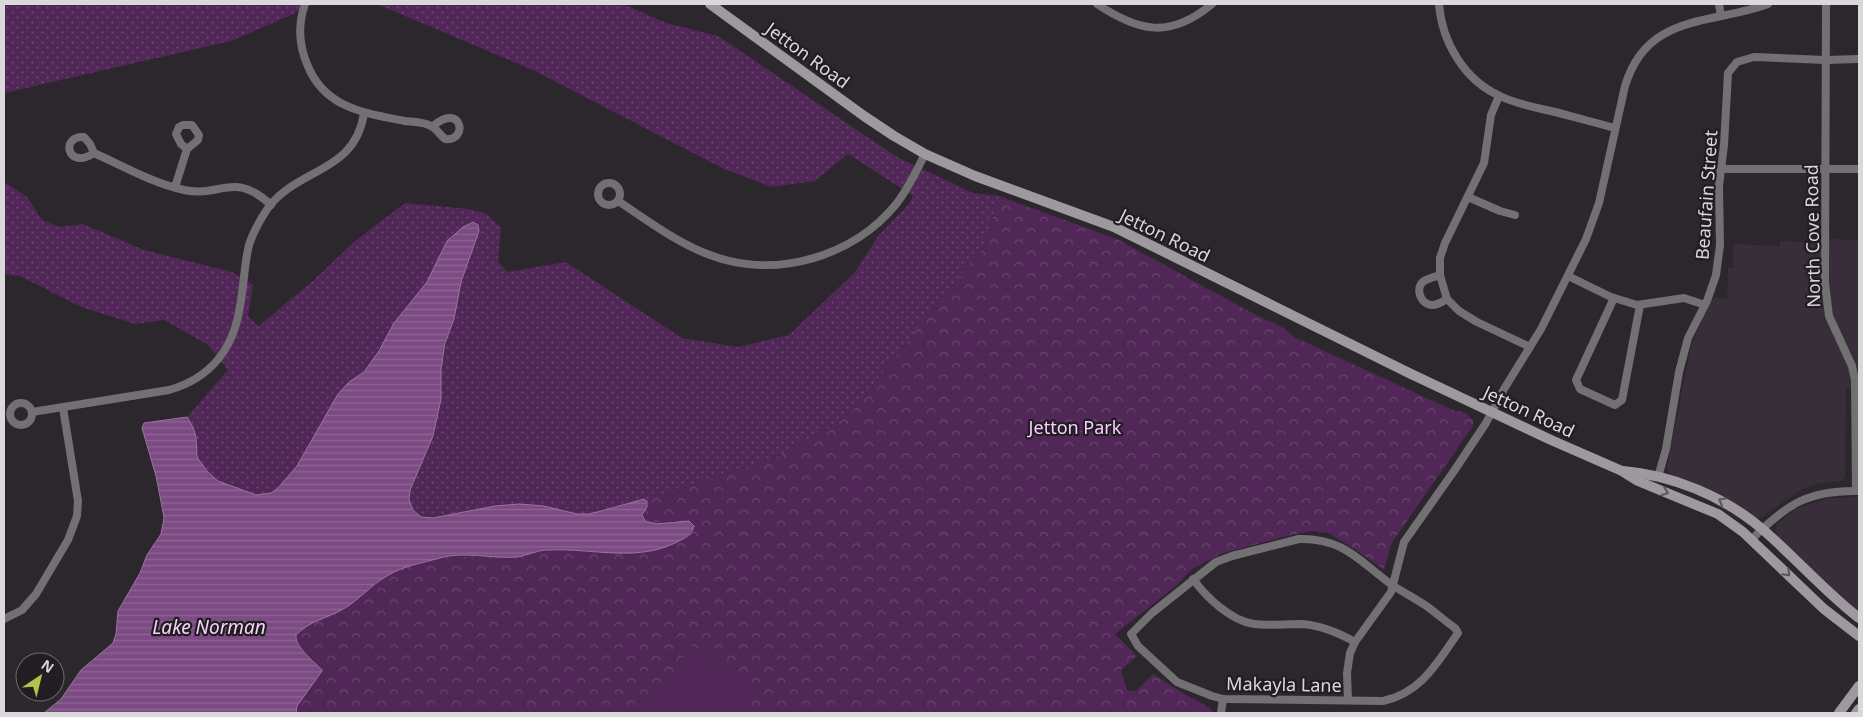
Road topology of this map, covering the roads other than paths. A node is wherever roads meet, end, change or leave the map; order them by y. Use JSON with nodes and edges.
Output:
{"nodes":[{"id":1,"x":305,"y":4,"type":"edge"},
{"id":2,"x":710,"y":4,"type":"edge"},
{"id":3,"x":1097,"y":4,"type":"edge"},
{"id":4,"x":1212,"y":4,"type":"edge"},
{"id":5,"x":1439,"y":4,"type":"edge"},
{"id":6,"x":1719,"y":4,"type":"edge"},
{"id":7,"x":1768,"y":4,"type":"edge"},
{"id":8,"x":1826,"y":4,"type":"edge"},
{"id":9,"x":1721,"y":16,"type":"junction"},
{"id":10,"x":1859,"y":59,"type":"edge"},
{"id":11,"x":1825,"y":60,"type":"junction"},
{"id":12,"x":1500,"y":96,"type":"junction"},
{"id":13,"x":364,"y":113,"type":"junction"},
{"id":14,"x":433,"y":126,"type":"dead end"},
{"id":15,"x":1615,"y":128,"type":"junction"},
{"id":16,"x":187,"y":149,"type":"dead end"},
{"id":17,"x":94,"y":153,"type":"dead end"},
{"id":18,"x":925,"y":154,"type":"junction"},
{"id":19,"x":1825,"y":168,"type":"junction"},
{"id":20,"x":1720,"y":169,"type":"junction"},
{"id":21,"x":1859,"y":169,"type":"edge"},
{"id":22,"x":175,"y":187,"type":"junction"},
{"id":23,"x":1468,"y":197,"type":"junction"},
{"id":24,"x":618,"y":201,"type":"dead end"},
{"id":25,"x":271,"y":205,"type":"junction"},
{"id":26,"x":1515,"y":215,"type":"dead end"},
{"id":27,"x":1440,"y":275,"type":"junction"},
{"id":28,"x":1568,"y":276,"type":"junction"},
{"id":29,"x":1447,"y":298,"type":"junction"},
{"id":30,"x":1614,"y":298,"type":"junction"},
{"id":31,"x":1640,"y":305,"type":"junction"},
{"id":32,"x":1705,"y":306,"type":"junction"},
{"id":33,"x":1530,"y":347,"type":"junction"},
{"id":34,"x":63,"y":408,"type":"junction"},
{"id":35,"x":32,"y":412,"type":"dead end"},
{"id":36,"x":1491,"y":412,"type":"junction"},
{"id":37,"x":1622,"y":471,"type":"junction"},
{"id":38,"x":1658,"y":477,"type":"junction"},
{"id":39,"x":1857,"y":491,"type":"edge"},
{"id":40,"x":1762,"y":529,"type":"junction"},
{"id":41,"x":1752,"y":539,"type":"junction"},
{"id":42,"x":1193,"y":580,"type":"junction"},
{"id":43,"x":1392,"y":585,"type":"junction"},
{"id":44,"x":4,"y":618,"type":"edge"},
{"id":45,"x":1859,"y":618,"type":"edge"},
{"id":46,"x":1859,"y":636,"type":"edge"},
{"id":47,"x":1355,"y":642,"type":"junction"},
{"id":48,"x":1859,"y":686,"type":"edge"},
{"id":49,"x":1223,"y":699,"type":"junction"},
{"id":50,"x":1348,"y":700,"type":"junction"},
{"id":51,"x":1859,"y":709,"type":"edge"},
{"id":52,"x":1221,"y":713,"type":"edge"},
{"id":53,"x":1839,"y":713,"type":"edge"},
{"id":54,"x":1856,"y":713,"type":"edge"}],
"edges":[{"from":1,"to":13,"type":"street"},
{"from":2,"to":18,"type":"street","name":"Jetton Road"},
{"from":3,"to":4,"type":"street"},
{"from":5,"to":12,"type":"street"},
{"from":6,"to":9,"type":"street"},
{"from":7,"to":9,"type":"street"},
{"from":8,"to":11,"type":"street","name":"North Cove Road"},
{"from":9,"to":15,"type":"street"},
{"from":10,"to":11,"type":"street","name":"Beaufain Street"},
{"from":11,"to":19,"type":"street","name":"North Cove Road"},
{"from":11,"to":20,"type":"street","name":"Beaufain Street"},
{"from":12,"to":15,"type":"street"},
{"from":12,"to":23,"type":"street"},
{"from":13,"to":14,"type":"street"},
{"from":13,"to":25,"type":"street"},
{"from":15,"to":28,"type":"street"},
{"from":16,"to":22,"type":"street"},
{"from":17,"to":22,"type":"street"},
{"from":18,"to":24,"type":"street"},
{"from":18,"to":36,"type":"street","name":"Jetton Road"},
{"from":19,"to":20,"type":"street"},
{"from":19,"to":21,"type":"street"},
{"from":19,"to":39,"type":"street","name":"North Cove Road"},
{"from":20,"to":32,"type":"street","name":"Beaufain Street"},
{"from":22,"to":25,"type":"street"},
{"from":23,"to":26,"type":"street"},
{"from":23,"to":27,"type":"street"},
{"from":25,"to":34,"type":"street"},
{"from":27,"to":29,"type":"street"},
{"from":27,"to":29,"type":"street"},
{"from":28,"to":30,"type":"street"},
{"from":28,"to":33,"type":"street"},
{"from":29,"to":33,"type":"street"},
{"from":30,"to":31,"type":"street"},
{"from":30,"to":31,"type":"street"},
{"from":31,"to":32,"type":"street"},
{"from":32,"to":38,"type":"street","name":"Beaufain Street"},
{"from":33,"to":36,"type":"street"},
{"from":34,"to":35,"type":"street"},
{"from":34,"to":44,"type":"street"},
{"from":36,"to":37,"type":"street","name":"Jetton Road"},
{"from":36,"to":43,"type":"street"},
{"from":37,"to":38,"type":"street","name":"Jetton Road"},
{"from":37,"to":41,"type":"street","name":"Jetton Road","one_way":true},
{"from":40,"to":38,"type":"street","name":"Jetton Road","one_way":true},
{"from":39,"to":40,"type":"street"},
{"from":40,"to":41,"type":"street"},
{"from":40,"to":45,"type":"street","name":"Jetton Road"},
{"from":41,"to":46,"type":"street","name":"Jetton Road","one_way":true},
{"from":42,"to":43,"type":"street","name":"Makayla Lane"},
{"from":42,"to":47,"type":"street"},
{"from":42,"to":49,"type":"street","name":"Makayla Lane"},
{"from":43,"to":47,"type":"street"},
{"from":43,"to":50,"type":"street","name":"Makayla Lane"},
{"from":47,"to":50,"type":"street"},
{"from":48,"to":53,"type":"street"},
{"from":49,"to":50,"type":"street","name":"Makayla Lane"},
{"from":49,"to":52,"type":"street"},
{"from":51,"to":54,"type":"street"}]}
